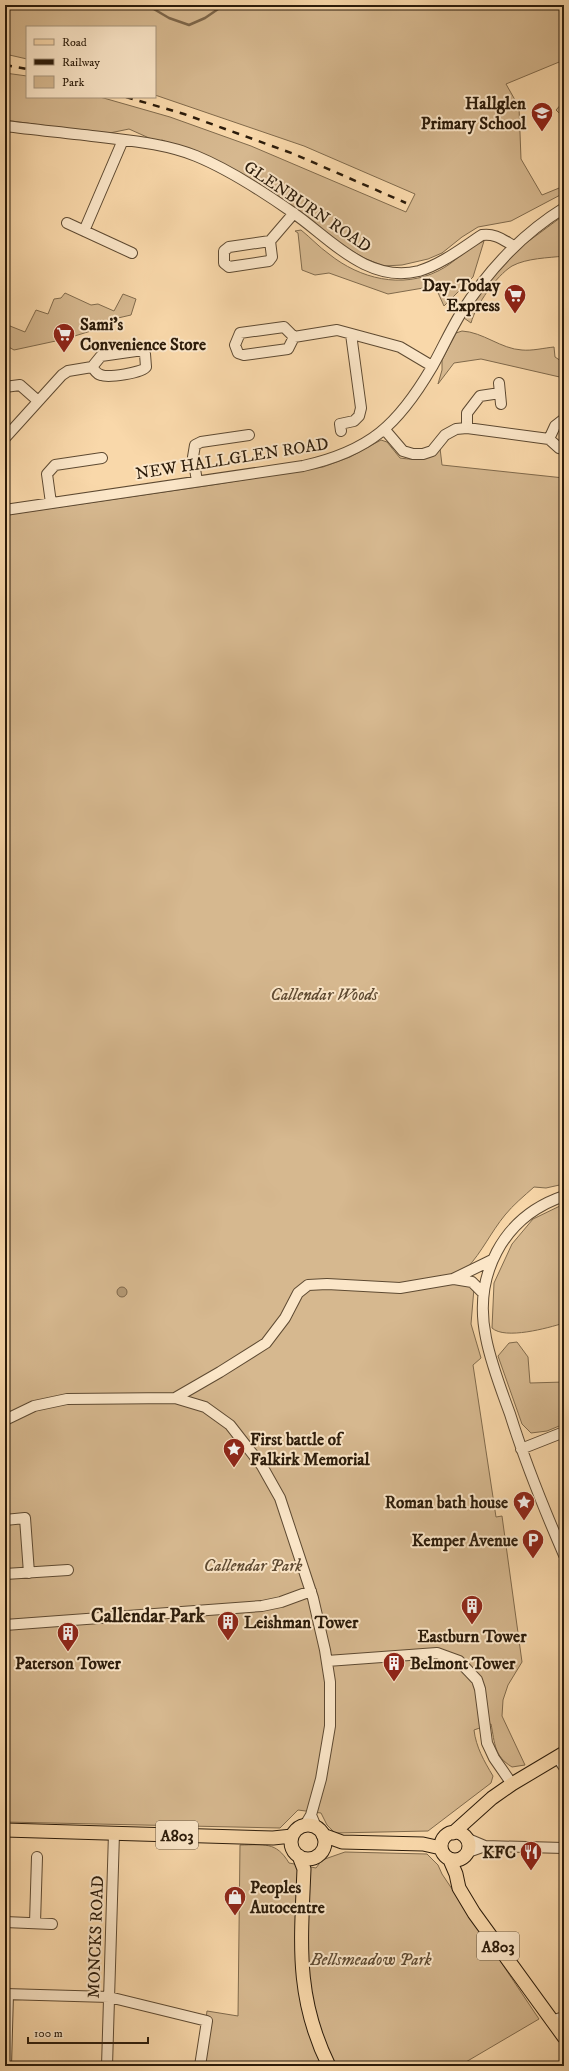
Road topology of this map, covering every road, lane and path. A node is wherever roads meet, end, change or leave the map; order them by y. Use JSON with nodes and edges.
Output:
{"nodes":[{"id":1,"x":5,"y":126,"type":"edge"},
{"id":2,"x":123,"y":140,"type":"junction"},
{"id":3,"x":564,"y":208,"type":"edge"},
{"id":4,"x":294,"y":213,"type":"junction"},
{"id":5,"x":67,"y":223,"type":"dead end"},
{"id":6,"x":84,"y":231,"type":"junction"},
{"id":7,"x":270,"y":241,"type":"junction"},
{"id":8,"x":514,"y":246,"type":"junction"},
{"id":9,"x":132,"y":254,"type":"dead end"},
{"id":10,"x":351,"y":334,"type":"junction"},
{"id":11,"x":294,"y":337,"type":"junction"},
{"id":12,"x":92,"y":366,"type":"junction"},
{"id":13,"x":432,"y":366,"type":"junction"},
{"id":14,"x":5,"y":387,"type":"edge"},
{"id":15,"x":37,"y":400,"type":"junction"},
{"id":16,"x":501,"y":404,"type":"dead end"},
{"id":17,"x":564,"y":419,"type":"edge"},
{"id":18,"x":467,"y":428,"type":"junction"},
{"id":19,"x":385,"y":430,"type":"junction"},
{"id":20,"x":341,"y":431,"type":"dead end"},
{"id":21,"x":249,"y":435,"type":"dead end"},
{"id":22,"x":5,"y":438,"type":"edge"},
{"id":23,"x":549,"y":439,"type":"junction"},
{"id":24,"x":564,"y":449,"type":"edge"},
{"id":25,"x":102,"y":458,"type":"dead end"},
{"id":26,"x":197,"y":481,"type":"junction"},
{"id":27,"x":51,"y":503,"type":"junction"},
{"id":28,"x":5,"y":510,"type":"edge"},
{"id":29,"x":564,"y":1196,"type":"edge"},
{"id":30,"x":492,"y":1260,"type":"junction"},
{"id":31,"x":453,"y":1279,"type":"junction"},
{"id":32,"x":483,"y":1293,"type":"junction"},
{"id":33,"x":175,"y":1398,"type":"junction"},
{"id":34,"x":5,"y":1420,"type":"edge"},
{"id":35,"x":564,"y":1432,"type":"edge"},
{"id":36,"x":521,"y":1449,"type":"junction"},
{"id":37,"x":5,"y":1520,"type":"edge"},
{"id":38,"x":564,"y":1556,"type":"edge"},
{"id":39,"x":68,"y":1570,"type":"dead end"},
{"id":40,"x":29,"y":1573,"type":"junction"},
{"id":41,"x":5,"y":1574,"type":"edge"},
{"id":42,"x":311,"y":1591,"type":"junction"},
{"id":43,"x":5,"y":1625,"type":"edge"},
{"id":44,"x":327,"y":1661,"type":"junction"},
{"id":45,"x":562,"y":1759,"type":"edge"},
{"id":46,"x":512,"y":1784,"type":"junction"},
{"id":47,"x":314,"y":1826,"type":"junction"},
{"id":48,"x":5,"y":1830,"type":"edge"},
{"id":49,"x":114,"y":1833,"type":"junction"},
{"id":50,"x":455,"y":1836,"type":"junction"},
{"id":51,"x":342,"y":1842,"type":"junction"},
{"id":52,"x":294,"y":1846,"type":"junction"},
{"id":53,"x":485,"y":1846,"type":"junction"},
{"id":54,"x":564,"y":1848,"type":"edge"},
{"id":55,"x":316,"y":1856,"type":"junction"},
{"id":56,"x":37,"y":1857,"type":"dead end"},
{"id":57,"x":460,"y":1857,"type":"junction"},
{"id":58,"x":304,"y":1869,"type":"junction"},
{"id":59,"x":5,"y":1922,"type":"edge"},
{"id":60,"x":35,"y":1923,"type":"junction"},
{"id":61,"x":52,"y":1924,"type":"dead end"},
{"id":62,"x":7,"y":1994,"type":"edge"},
{"id":63,"x":109,"y":1997,"type":"junction"},
{"id":64,"x":564,"y":2016,"type":"edge"},
{"id":65,"x":551,"y":2021,"type":"junction"},
{"id":66,"x":564,"y":2038,"type":"edge"},
{"id":67,"x":6,"y":2066,"type":"edge"},
{"id":68,"x":107,"y":2066,"type":"edge"},
{"id":69,"x":200,"y":2066,"type":"edge"},
{"id":70,"x":329,"y":2066,"type":"edge"}],
"edges":[{"from":1,"to":2,"type":"street","name":"GLENBURN ROAD"},
{"from":2,"to":4,"type":"street","name":"GLENBURN ROAD"},
{"from":2,"to":6,"type":"street"},
{"from":3,"to":8,"type":"street","name":"NEW HALLGLEN ROAD"},
{"from":4,"to":7,"type":"street"},
{"from":4,"to":8,"type":"street","name":"GLENBURN ROAD"},
{"from":5,"to":6,"type":"street"},
{"from":6,"to":9,"type":"street"},
{"from":7,"to":7,"type":"street"},
{"from":8,"to":13,"type":"street","name":"NEW HALLGLEN ROAD"},
{"from":10,"to":11,"type":"street"},
{"from":10,"to":13,"type":"street"},
{"from":10,"to":20,"type":"street"},
{"from":11,"to":11,"type":"street"},
{"from":12,"to":12,"type":"street"},
{"from":12,"to":15,"type":"street"},
{"from":13,"to":19,"type":"street","name":"NEW HALLGLEN ROAD"},
{"from":14,"to":15,"type":"street"},
{"from":15,"to":22,"type":"street"},
{"from":16,"to":18,"type":"street"},
{"from":17,"to":23,"type":"street"},
{"from":18,"to":19,"type":"street"},
{"from":18,"to":23,"type":"street"},
{"from":19,"to":26,"type":"street","name":"NEW HALLGLEN ROAD"},
{"from":21,"to":26,"type":"street"},
{"from":23,"to":24,"type":"street"},
{"from":25,"to":27,"type":"street"},
{"from":26,"to":27,"type":"street","name":"NEW HALLGLEN ROAD"},
{"from":27,"to":28,"type":"street","name":"NEW HALLGLEN ROAD"},
{"from":29,"to":30,"type":"street"},
{"from":30,"to":31,"type":"street"},
{"from":30,"to":32,"type":"street"},
{"from":31,"to":32,"type":"street"},
{"from":31,"to":33,"type":"street"},
{"from":32,"to":36,"type":"street"},
{"from":33,"to":34,"type":"street"},
{"from":33,"to":42,"type":"street"},
{"from":35,"to":36,"type":"street"},
{"from":36,"to":38,"type":"street"},
{"from":37,"to":40,"type":"street"},
{"from":39,"to":40,"type":"street"},
{"from":40,"to":41,"type":"street"},
{"from":42,"to":43,"type":"street"},
{"from":42,"to":44,"type":"street"},
{"from":44,"to":46,"type":"street"},
{"from":44,"to":47,"type":"street"},
{"from":45,"to":46,"type":"main road"},
{"from":46,"to":50,"type":"main road"},
{"from":47,"to":51,"type":"main road"},
{"from":47,"to":52,"type":"main road"},
{"from":47,"to":55,"type":"main road"},
{"from":48,"to":49,"type":"main road","number":"A803"},
{"from":49,"to":52,"type":"main road","number":"A803"},
{"from":49,"to":63,"type":"street","name":"MONCKS ROAD"},
{"from":50,"to":51,"type":"main road"},
{"from":50,"to":53,"type":"street"},
{"from":50,"to":57,"type":"main road","number":"A803"},
{"from":50,"to":57,"type":"main road"},
{"from":51,"to":55,"type":"main road"},
{"from":52,"to":55,"type":"main road","number":"A803"},
{"from":52,"to":58,"type":"main road"},
{"from":53,"to":54,"type":"street"},
{"from":53,"to":57,"type":"street"},
{"from":55,"to":58,"type":"main road"},
{"from":56,"to":60,"type":"street"},
{"from":57,"to":65,"type":"main road","number":"A803"},
{"from":58,"to":70,"type":"main road"},
{"from":59,"to":60,"type":"street"},
{"from":60,"to":61,"type":"street"},
{"from":62,"to":63,"type":"street"},
{"from":62,"to":67,"type":"street"},
{"from":63,"to":68,"type":"street","name":"MONCKS ROAD"},
{"from":63,"to":69,"type":"street"},
{"from":64,"to":65,"type":"street"},
{"from":65,"to":66,"type":"main road","number":"A803"}]}
